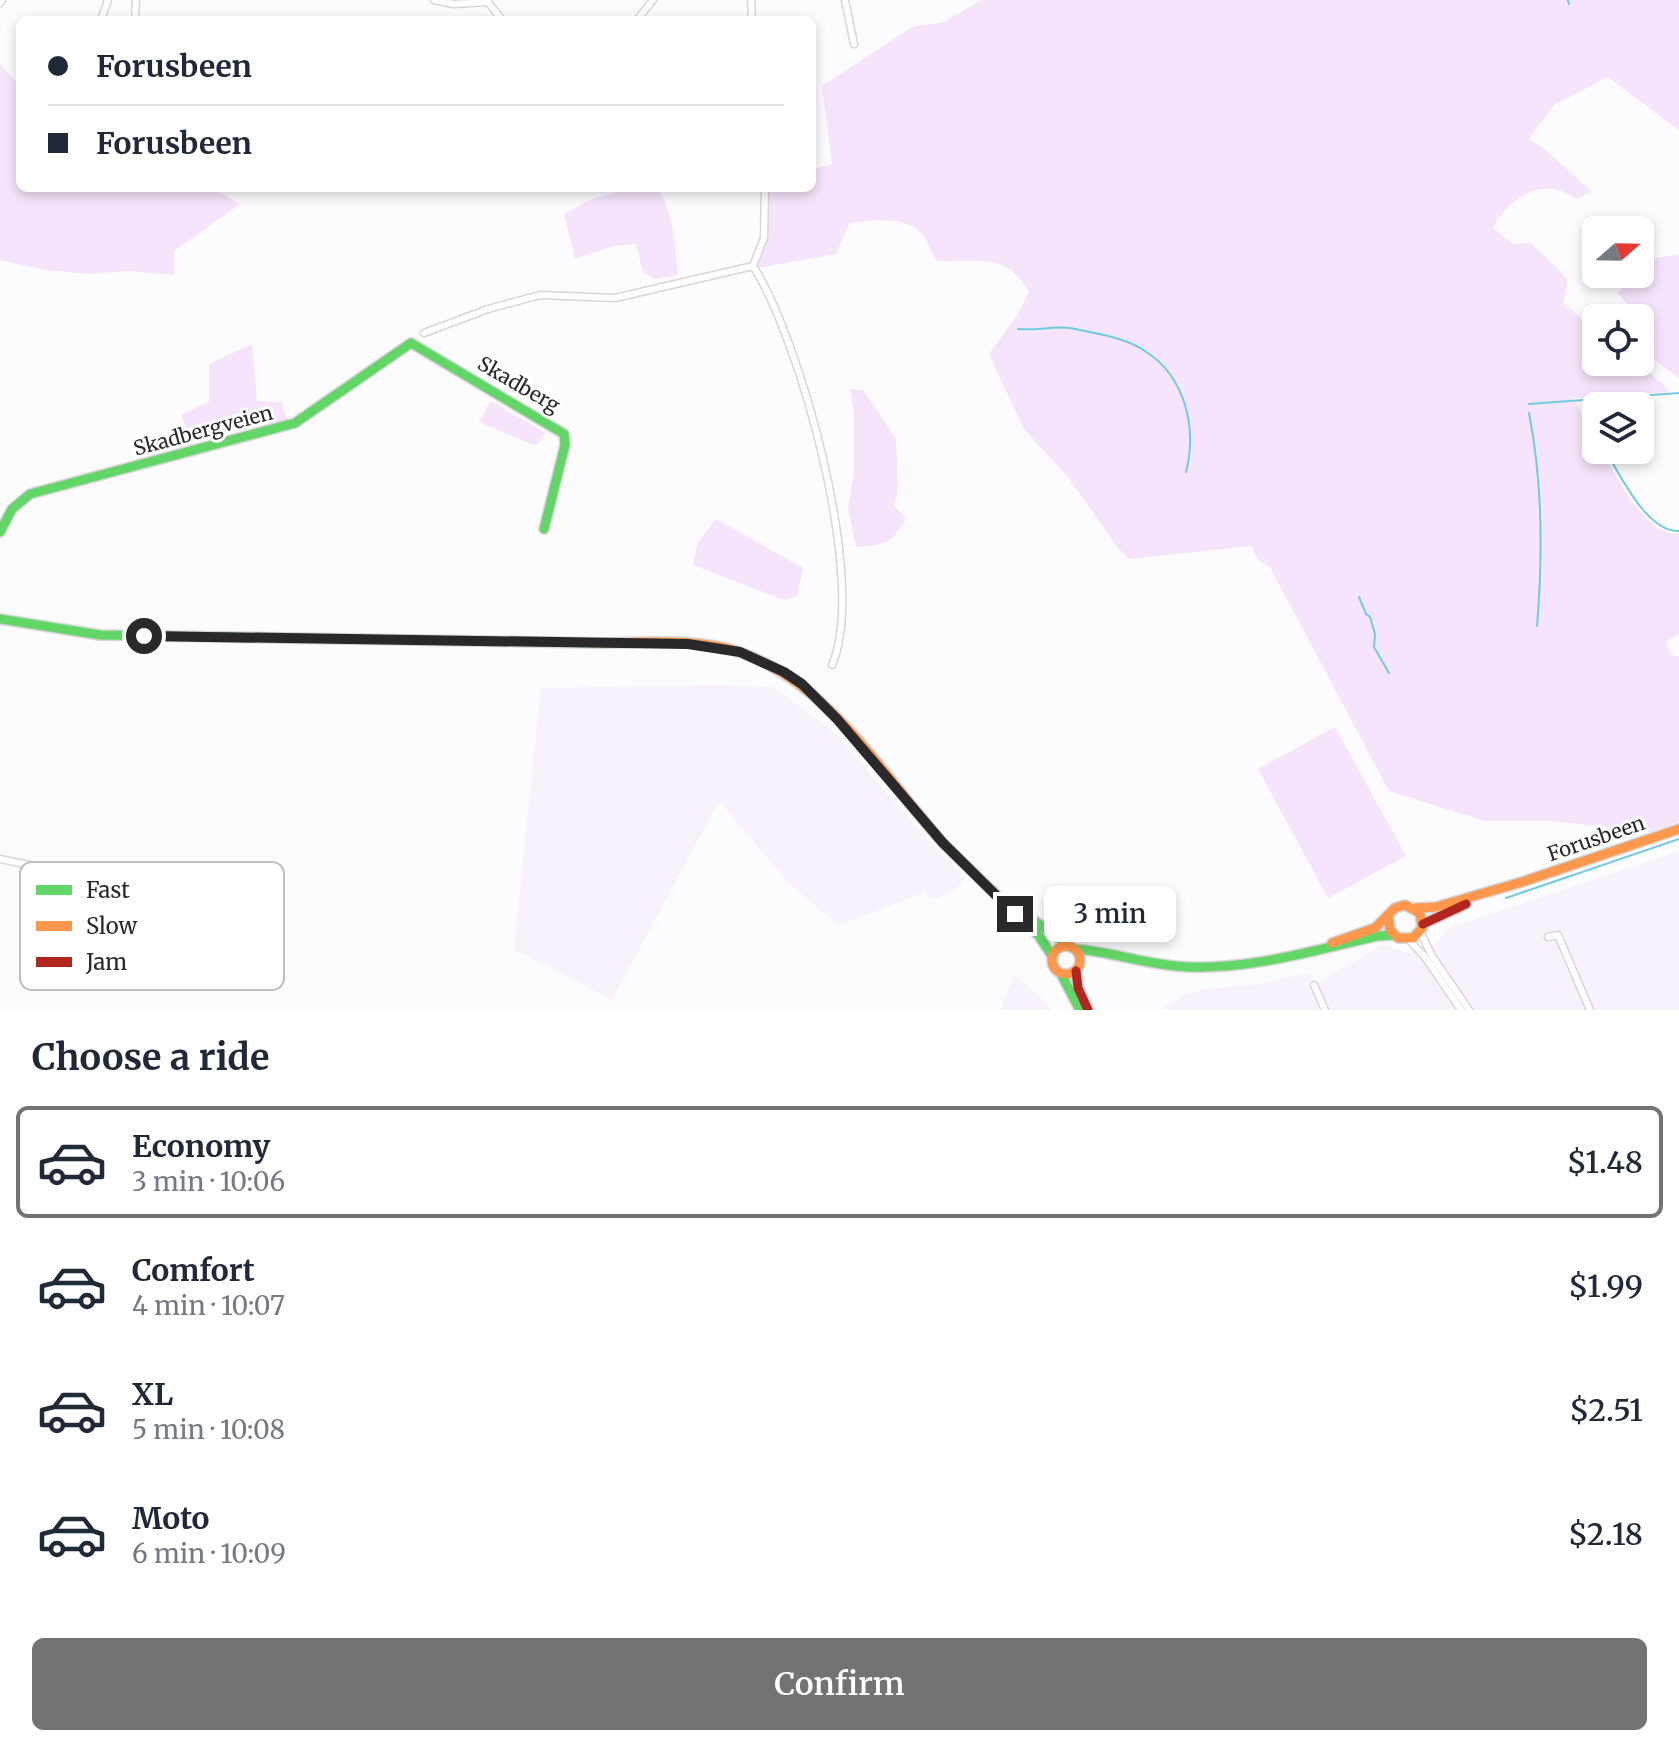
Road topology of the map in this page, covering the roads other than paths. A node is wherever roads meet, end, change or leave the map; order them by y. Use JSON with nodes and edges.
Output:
{"nodes":[{"id":1,"x":434,"y":0,"type":"edge"},
{"id":2,"x":653,"y":0,"type":"edge"},
{"id":3,"x":845,"y":0,"type":"edge"},
{"id":4,"x":499,"y":16,"type":"edge"},
{"id":5,"x":640,"y":16,"type":"edge"},
{"id":6,"x":854,"y":44,"type":"dead end"},
{"id":7,"x":765,"y":192,"type":"edge"},
{"id":8,"x":753,"y":266,"type":"junction"},
{"id":9,"x":424,"y":333,"type":"dead end"},
{"id":10,"x":411,"y":343,"type":"joint"},
{"id":11,"x":544,"y":529,"type":"dead end"},
{"id":12,"x":0,"y":531,"type":"edge"},
{"id":13,"x":0,"y":619,"type":"edge"},
{"id":14,"x":22,"y":624,"type":"junction"},
{"id":15,"x":0,"y":628,"type":"edge"},
{"id":16,"x":832,"y":665,"type":"dead end"},
{"id":17,"x":1679,"y":829,"type":"edge"},
{"id":18,"x":0,"y":859,"type":"edge"},
{"id":19,"x":20,"y":863,"type":"edge"},
{"id":20,"x":1525,"y":881,"type":"junction"},
{"id":21,"x":993,"y":892,"type":"junction"},
{"id":22,"x":1416,"y":908,"type":"junction"},
{"id":23,"x":1388,"y":917,"type":"junction"},
{"id":24,"x":1421,"y":928,"type":"junction"},
{"id":25,"x":1394,"y":935,"type":"junction"},
{"id":26,"x":1548,"y":937,"type":"dead end"},
{"id":27,"x":1408,"y":939,"type":"junction"},
{"id":28,"x":1073,"y":948,"type":"junction"},
{"id":29,"x":1302,"y":954,"type":"junction"},
{"id":30,"x":1112,"y":955,"type":"junction"},
{"id":31,"x":1052,"y":956,"type":"junction"},
{"id":32,"x":1078,"y":968,"type":"junction"},
{"id":33,"x":1061,"y":974,"type":"junction"},
{"id":34,"x":1314,"y":985,"type":"dead end"},
{"id":35,"x":1080,"y":1010,"type":"edge"},
{"id":36,"x":1088,"y":1010,"type":"edge"},
{"id":37,"x":1325,"y":1010,"type":"edge"},
{"id":38,"x":1461,"y":1010,"type":"edge"},
{"id":39,"x":1469,"y":1010,"type":"edge"},
{"id":40,"x":1590,"y":1010,"type":"edge"}],
"edges":[{"from":1,"to":4,"type":"street"},
{"from":2,"to":5,"type":"street"},
{"from":3,"to":6,"type":"street"},
{"from":7,"to":8,"type":"street"},
{"from":8,"to":9,"type":"street"},
{"from":8,"to":16,"type":"street"},
{"from":10,"to":11,"type":"main road","name":"Skadberg"},
{"from":10,"to":12,"type":"main road","name":"Skadbergveien"},
{"from":13,"to":14,"type":"main road"},
{"from":14,"to":15,"type":"main road"},
{"from":14,"to":21,"type":"main road"},
{"from":17,"to":20,"type":"main road","name":"Forusbeen"},
{"from":18,"to":19,"type":"street"},
{"from":20,"to":22,"type":"main road","name":"Forusbeen"},
{"from":20,"to":24,"type":"main road","name":"Forusbeen"},
{"from":21,"to":28,"type":"main road"},
{"from":21,"to":31,"type":"main road"},
{"from":22,"to":23,"type":"main road"},
{"from":22,"to":24,"type":"main road"},
{"from":23,"to":25,"type":"main road"},
{"from":23,"to":29,"type":"main road"},
{"from":24,"to":27,"type":"main road"},
{"from":24,"to":39,"type":"street"},
{"from":25,"to":27,"type":"main road"},
{"from":25,"to":29,"type":"main road"},
{"from":26,"to":40,"type":"street"},
{"from":27,"to":38,"type":"street"},
{"from":28,"to":30,"type":"main road"},
{"from":28,"to":31,"type":"main road"},
{"from":28,"to":32,"type":"main road"},
{"from":29,"to":30,"type":"main road"},
{"from":30,"to":32,"type":"main road"},
{"from":31,"to":33,"type":"main road"},
{"from":32,"to":33,"type":"main road"},
{"from":32,"to":36,"type":"main road"},
{"from":33,"to":35,"type":"main road"},
{"from":34,"to":37,"type":"street"}]}
